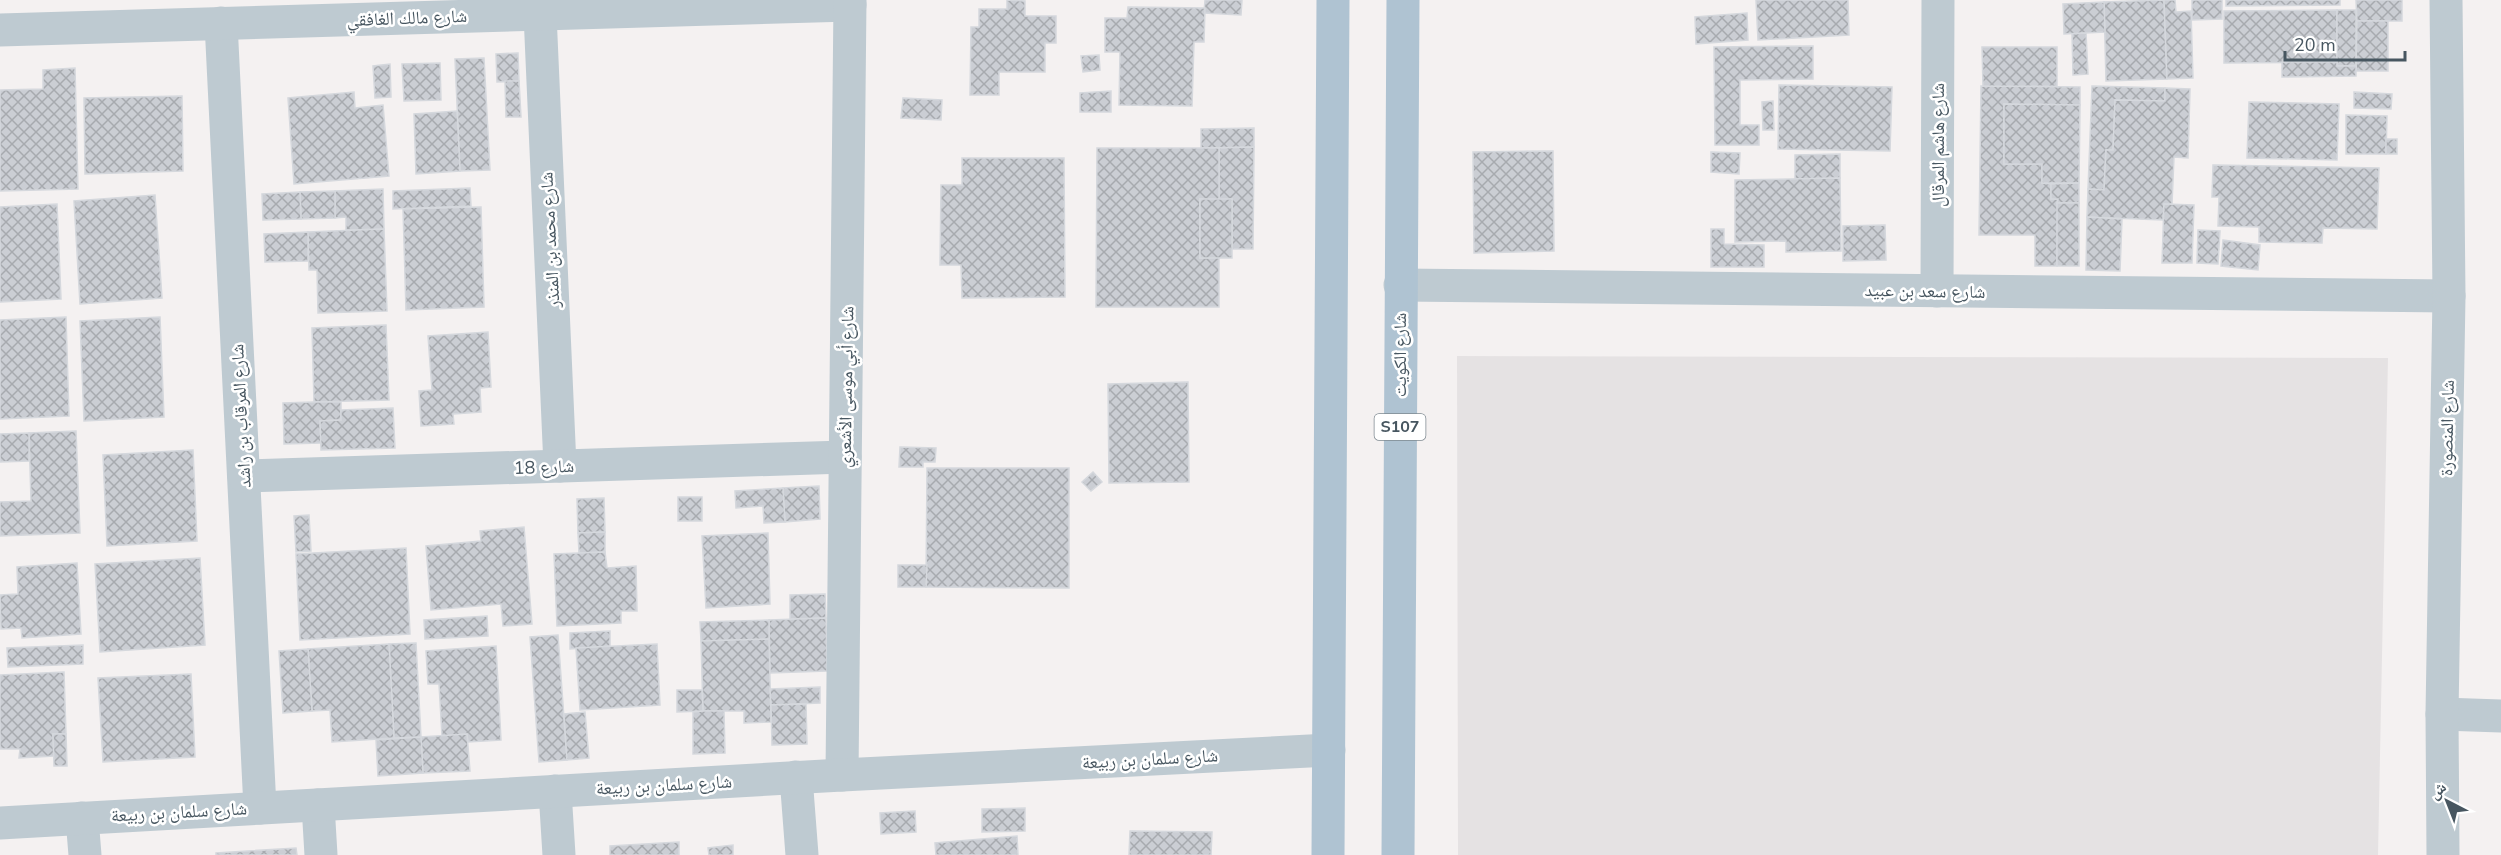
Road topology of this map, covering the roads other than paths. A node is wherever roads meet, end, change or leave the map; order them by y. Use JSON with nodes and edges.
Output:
{"nodes":[{"id":1,"x":1334,"y":0,"type":"edge"},
{"id":2,"x":1403,"y":0,"type":"edge"},
{"id":3,"x":1938,"y":0,"type":"edge"},
{"id":4,"x":2446,"y":0,"type":"edge"},
{"id":5,"x":850,"y":3,"type":"edge"},
{"id":6,"x":524,"y":10,"type":"edge"},
{"id":7,"x":222,"y":23,"type":"junction"},
{"id":8,"x":0,"y":30,"type":"edge"},
{"id":9,"x":1400,"y":285,"type":"junction"},
{"id":10,"x":1937,"y":291,"type":"junction"},
{"id":11,"x":2449,"y":296,"type":"junction"},
{"id":12,"x":845,"y":457,"type":"junction"},
{"id":13,"x":560,"y":466,"type":"junction"},
{"id":14,"x":244,"y":476,"type":"junction"},
{"id":15,"x":2442,"y":714,"type":"junction"},
{"id":16,"x":2501,"y":716,"type":"edge"},
{"id":17,"x":1329,"y":750,"type":"junction"},
{"id":18,"x":842,"y":775,"type":"junction"},
{"id":19,"x":796,"y":777,"type":"junction"},
{"id":20,"x":555,"y":791,"type":"junction"},
{"id":21,"x":318,"y":805,"type":"junction"},
{"id":22,"x":260,"y":808,"type":"junction"},
{"id":23,"x":82,"y":818,"type":"junction"},
{"id":24,"x":0,"y":823,"type":"edge"},
{"id":25,"x":85,"y":855,"type":"edge"},
{"id":26,"x":321,"y":855,"type":"edge"},
{"id":27,"x":559,"y":855,"type":"edge"},
{"id":28,"x":802,"y":855,"type":"edge"},
{"id":29,"x":1328,"y":855,"type":"edge"},
{"id":30,"x":1398,"y":855,"type":"edge"},
{"id":31,"x":2443,"y":855,"type":"edge"}],
"edges":[{"from":1,"to":17,"type":"main road"},
{"from":2,"to":9,"type":"main road","name":"شارع الكويت","number":"S107"},
{"from":3,"to":10,"type":"street","name":"شارع هاشم المرقال"},
{"from":4,"to":11,"type":"street","name":"شارع المنصورة"},
{"from":5,"to":6,"type":"street","name":"شارع مالك الغافقي"},
{"from":5,"to":12,"type":"street","name":"شارع أبي موسى الأشعري"},
{"from":6,"to":7,"type":"street","name":"شارع مالك الغافقي"},
{"from":6,"to":13,"type":"street","name":"شارع محمد بن المنذر"},
{"from":7,"to":8,"type":"street","name":"شارع مالك الغافقي"},
{"from":7,"to":14,"type":"street","name":"شارع المرقاب بن راشد"},
{"from":9,"to":10,"type":"street","name":"شارع سعد بن عبيد"},
{"from":9,"to":30,"type":"main road","name":"شارع الكويت","number":"S107"},
{"from":10,"to":11,"type":"street","name":"شارع سعد بن عبيد"},
{"from":11,"to":15,"type":"street","name":"شارع المنصورة"},
{"from":12,"to":13,"type":"street","name":"شارع 18"},
{"from":12,"to":18,"type":"street","name":"شارع أبي موسى الأشعري"},
{"from":13,"to":14,"type":"street","name":"شارع 18"},
{"from":14,"to":22,"type":"street","name":"شارع المرقاب بن راشد"},
{"from":15,"to":16,"type":"street"},
{"from":15,"to":31,"type":"street","name":"شارع المنصورة"},
{"from":17,"to":18,"type":"street","name":"شارع سلمان بن ربيعة"},
{"from":17,"to":29,"type":"main road"},
{"from":18,"to":19,"type":"street","name":"شارع سلمان بن ربيعة"},
{"from":19,"to":20,"type":"street","name":"شارع سلمان بن ربيعة"},
{"from":19,"to":28,"type":"street"},
{"from":20,"to":21,"type":"street","name":"شارع سلمان بن ربيعة"},
{"from":20,"to":27,"type":"street"},
{"from":21,"to":22,"type":"street","name":"شارع سلمان بن ربيعة"},
{"from":21,"to":26,"type":"street"},
{"from":22,"to":23,"type":"street","name":"شارع سلمان بن ربيعة"},
{"from":23,"to":24,"type":"street","name":"شارع سلمان بن ربيعة"},
{"from":23,"to":25,"type":"street"}]}
